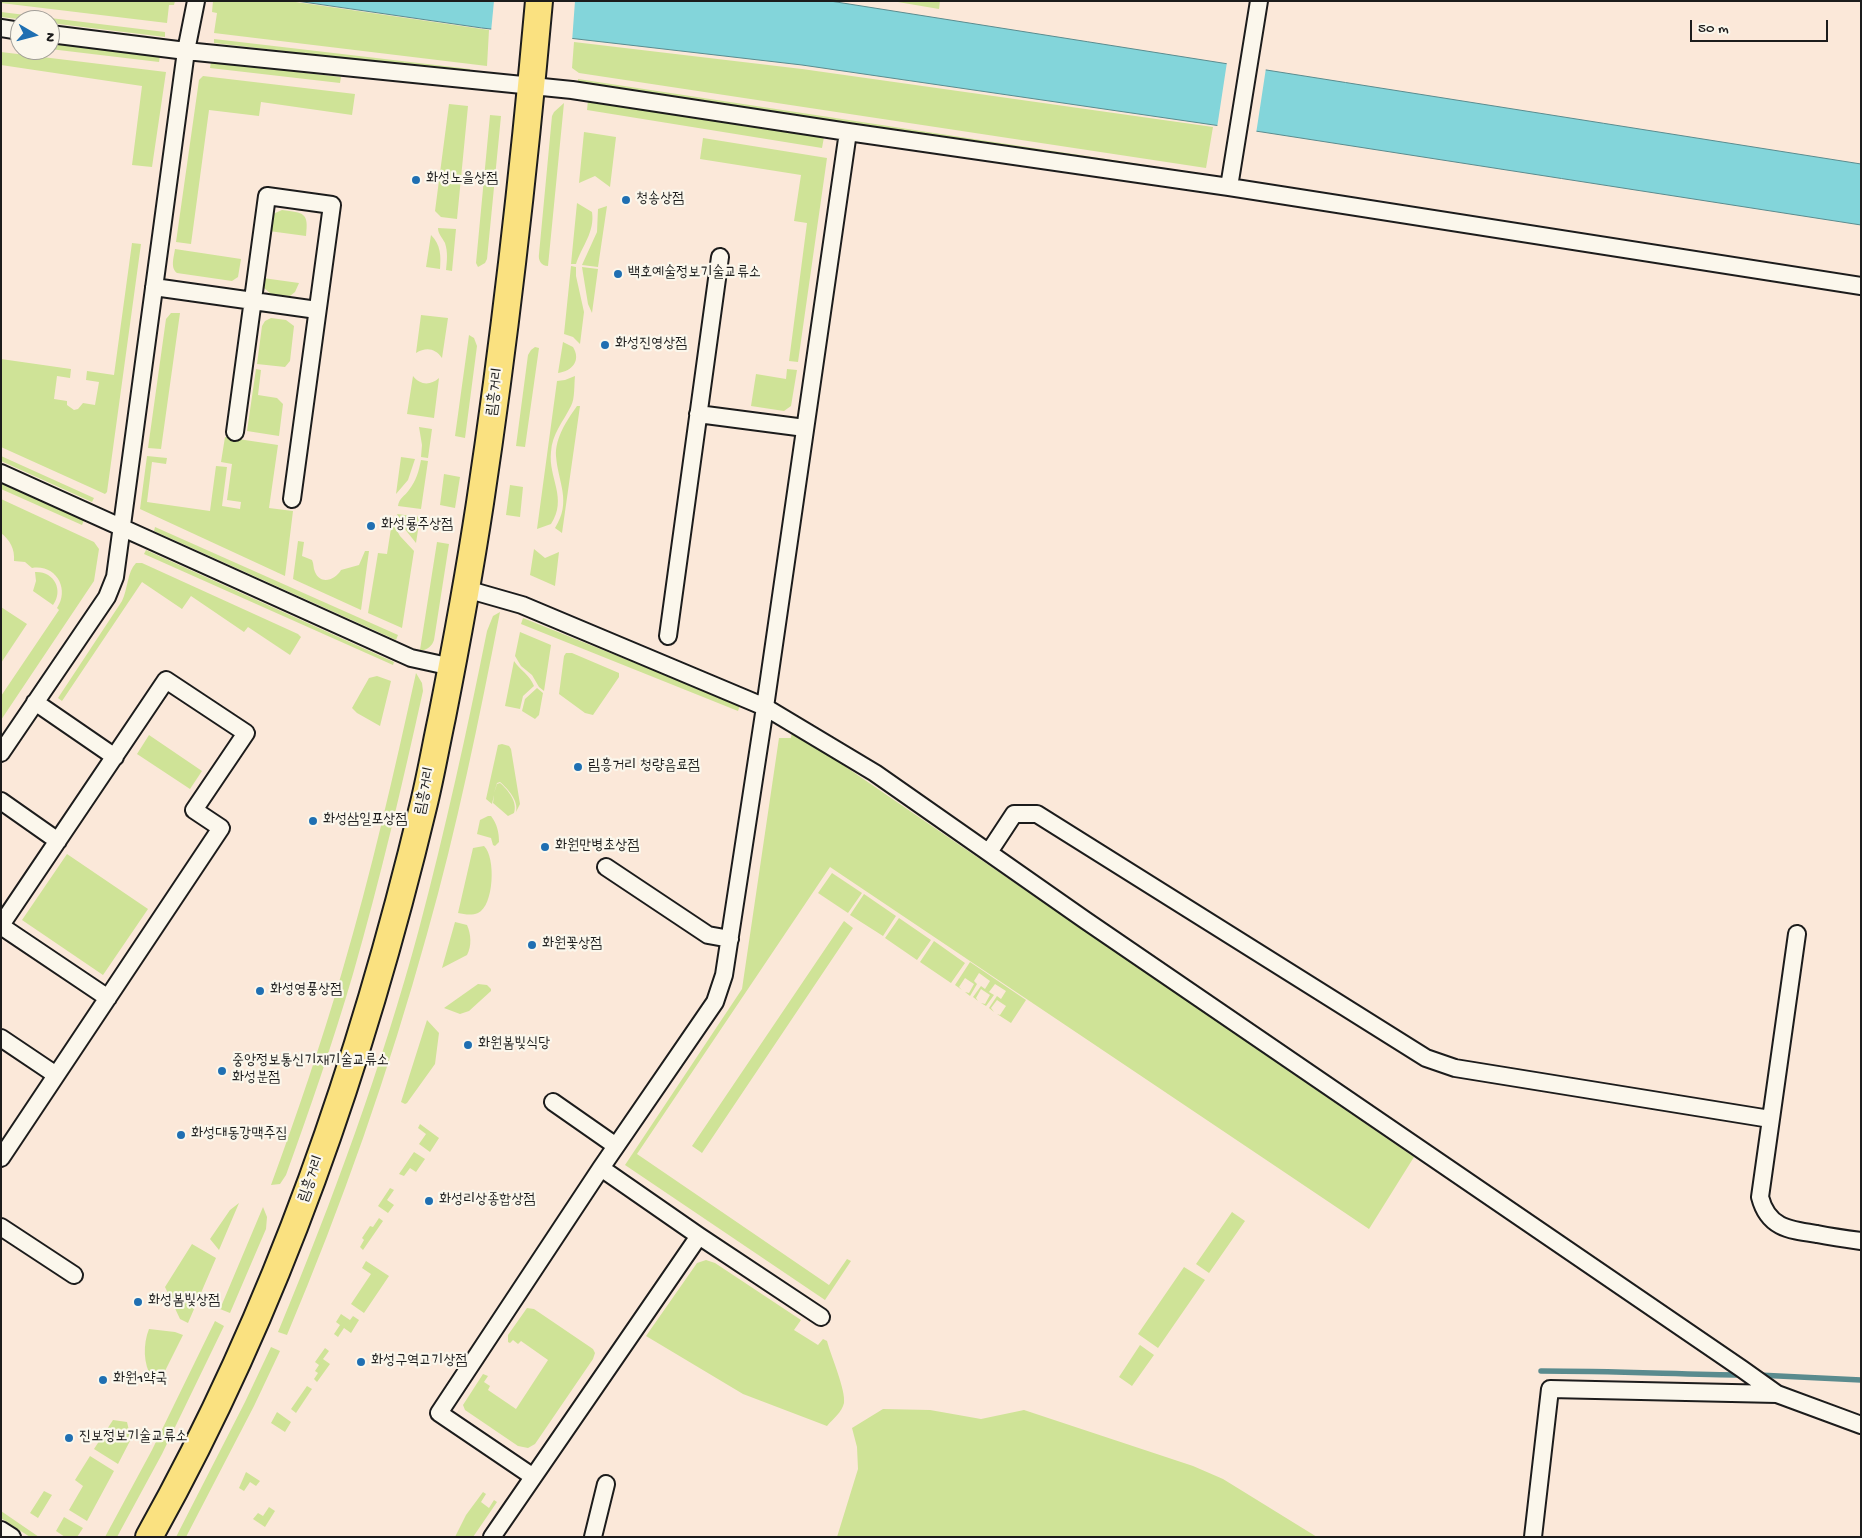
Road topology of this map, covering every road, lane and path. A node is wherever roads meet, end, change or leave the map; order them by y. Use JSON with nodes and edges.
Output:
{"nodes":[{"id":1,"x":539,"y":1,"type":"edge"},
{"id":2,"x":1259,"y":1,"type":"edge"},
{"id":3,"x":195,"y":7,"type":"edge"},
{"id":4,"x":60,"y":35,"type":"edge"},
{"id":5,"x":186,"y":51,"type":"junction"},
{"id":6,"x":532,"y":76,"type":"junction"},
{"id":7,"x":848,"y":132,"type":"junction"},
{"id":8,"x":1229,"y":187,"type":"junction"},
{"id":9,"x":720,"y":257,"type":"dead end"},
{"id":10,"x":1861,"y":286,"type":"edge"},
{"id":11,"x":154,"y":287,"type":"junction"},
{"id":12,"x":253,"y":301,"type":"junction"},
{"id":13,"x":317,"y":310,"type":"junction"},
{"id":14,"x":698,"y":414,"type":"junction"},
{"id":15,"x":805,"y":428,"type":"junction"},
{"id":16,"x":235,"y":432,"type":"dead end"},
{"id":17,"x":1,"y":473,"type":"edge"},
{"id":18,"x":292,"y":498,"type":"dead end"},
{"id":19,"x":121,"y":528,"type":"junction"},
{"id":20,"x":466,"y":589,"type":"junction"},
{"id":21,"x":668,"y":636,"type":"dead end"},
{"id":22,"x":452,"y":667,"type":"junction"},
{"id":23,"x":35,"y":702,"type":"junction"},
{"id":24,"x":765,"y":707,"type":"junction"},
{"id":25,"x":1,"y":753,"type":"edge"},
{"id":26,"x":115,"y":757,"type":"junction"},
{"id":27,"x":1,"y":801,"type":"edge"},
{"id":28,"x":58,"y":841,"type":"junction"},
{"id":29,"x":989,"y":852,"type":"junction"},
{"id":30,"x":606,"y":867,"type":"dead end"},
{"id":31,"x":1,"y":926,"type":"edge"},
{"id":32,"x":1798,"y":934,"type":"dead end"},
{"id":33,"x":730,"y":939,"type":"junction"},
{"id":34,"x":108,"y":998,"type":"junction"},
{"id":35,"x":1,"y":1038,"type":"edge"},
{"id":36,"x":56,"y":1075,"type":"junction"},
{"id":37,"x":553,"y":1102,"type":"dead end"},
{"id":38,"x":1770,"y":1119,"type":"junction"},
{"id":39,"x":616,"y":1146,"type":"junction"},
{"id":40,"x":1,"y":1158,"type":"edge"},
{"id":41,"x":600,"y":1168,"type":"junction"},
{"id":42,"x":1,"y":1227,"type":"edge"},
{"id":43,"x":698,"y":1236,"type":"junction"},
{"id":44,"x":1861,"y":1241,"type":"edge"},
{"id":45,"x":74,"y":1275,"type":"dead end"},
{"id":46,"x":821,"y":1317,"type":"dead end"},
{"id":47,"x":1772,"y":1390,"type":"junction"},
{"id":48,"x":1861,"y":1425,"type":"edge"},
{"id":49,"x":532,"y":1476,"type":"junction"},
{"id":50,"x":606,"y":1484,"type":"dead end"},
{"id":51,"x":1,"y":1530,"type":"edge"},
{"id":52,"x":12,"y":1537,"type":"edge"},
{"id":53,"x":149,"y":1537,"type":"edge"},
{"id":54,"x":492,"y":1537,"type":"edge"},
{"id":55,"x":593,"y":1537,"type":"edge"},
{"id":56,"x":1533,"y":1537,"type":"edge"}],
"edges":[{"from":1,"to":6,"type":"main road","name":"림흥거리"},
{"from":2,"to":8,"type":"street"},
{"from":3,"to":5,"type":"street"},
{"from":4,"to":5,"type":"street"},
{"from":5,"to":6,"type":"street"},
{"from":5,"to":11,"type":"street"},
{"from":6,"to":7,"type":"street"},
{"from":6,"to":20,"type":"main road","name":"림흥거리"},
{"from":7,"to":8,"type":"street"},
{"from":7,"to":15,"type":"street"},
{"from":8,"to":10,"type":"street"},
{"from":9,"to":14,"type":"street"},
{"from":11,"to":12,"type":"street"},
{"from":11,"to":19,"type":"street"},
{"from":12,"to":13,"type":"street"},
{"from":12,"to":13,"type":"street"},
{"from":12,"to":16,"type":"street"},
{"from":13,"to":18,"type":"street"},
{"from":14,"to":15,"type":"street"},
{"from":14,"to":21,"type":"street"},
{"from":15,"to":24,"type":"street"},
{"from":17,"to":19,"type":"street"},
{"from":19,"to":22,"type":"street"},
{"from":19,"to":23,"type":"street"},
{"from":20,"to":22,"type":"main road","name":"림흥거리"},
{"from":20,"to":24,"type":"street"},
{"from":22,"to":53,"type":"main road","name":"림흥거리"},
{"from":23,"to":25,"type":"street"},
{"from":23,"to":26,"type":"street"},
{"from":24,"to":29,"type":"street"},
{"from":24,"to":33,"type":"street"},
{"from":26,"to":28,"type":"street"},
{"from":26,"to":34,"type":"street"},
{"from":27,"to":28,"type":"street"},
{"from":28,"to":31,"type":"street"},
{"from":29,"to":38,"type":"street"},
{"from":29,"to":47,"type":"street"},
{"from":30,"to":33,"type":"street"},
{"from":31,"to":34,"type":"street"},
{"from":32,"to":38,"type":"street"},
{"from":33,"to":39,"type":"street"},
{"from":34,"to":36,"type":"street"},
{"from":35,"to":36,"type":"street"},
{"from":36,"to":40,"type":"street"},
{"from":37,"to":39,"type":"street"},
{"from":38,"to":44,"type":"street"},
{"from":39,"to":41,"type":"street"},
{"from":41,"to":43,"type":"street"},
{"from":41,"to":49,"type":"street"},
{"from":42,"to":45,"type":"street"},
{"from":43,"to":46,"type":"street"},
{"from":43,"to":49,"type":"street"},
{"from":47,"to":48,"type":"street"},
{"from":47,"to":56,"type":"street"},
{"from":49,"to":54,"type":"street"},
{"from":50,"to":55,"type":"street"},
{"from":51,"to":52,"type":"street"}]}
